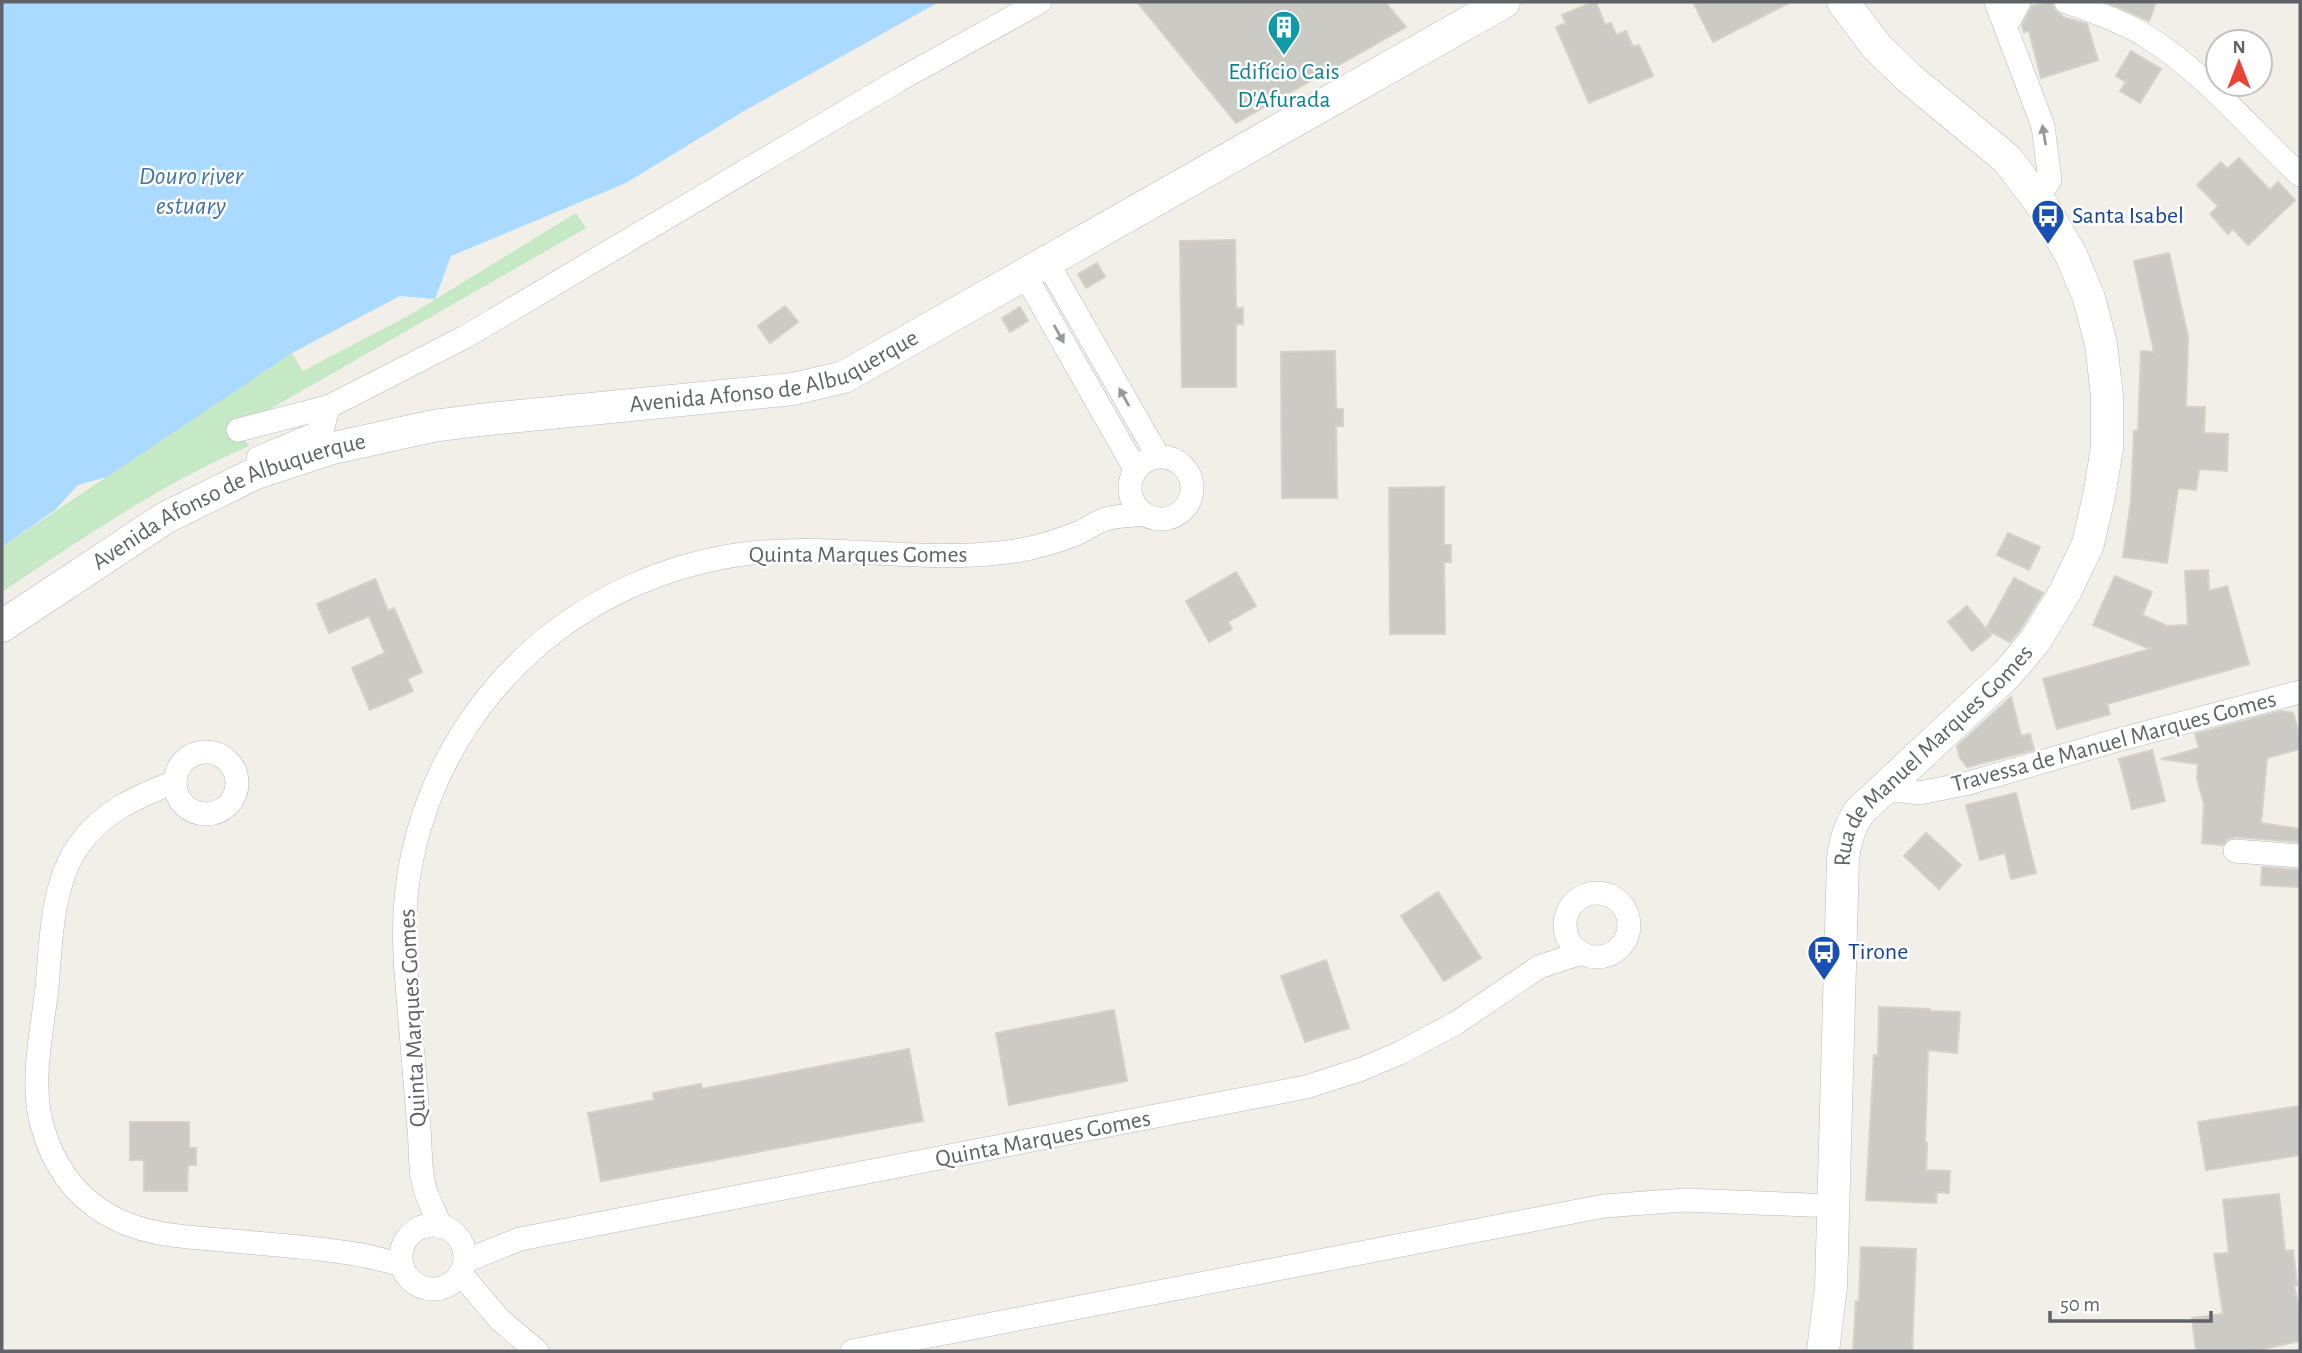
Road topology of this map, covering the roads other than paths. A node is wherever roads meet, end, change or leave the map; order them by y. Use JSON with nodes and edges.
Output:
{"nodes":[{"id":1,"x":1040,"y":2,"type":"edge"},
{"id":2,"x":1504,"y":2,"type":"edge"},
{"id":3,"x":1843,"y":2,"type":"edge"},
{"id":4,"x":1996,"y":2,"type":"edge"},
{"id":5,"x":2019,"y":2,"type":"edge"},
{"id":6,"x":2066,"y":2,"type":"edge"},
{"id":7,"x":2006,"y":26,"type":"junction"},
{"id":8,"x":2300,"y":175,"type":"edge"},
{"id":9,"x":2037,"y":198,"type":"junction"},
{"id":10,"x":1036,"y":268,"type":"junction"},
{"id":11,"x":328,"y":407,"type":"junction"},
{"id":12,"x":238,"y":430,"type":"dead end"},
{"id":13,"x":1158,"y":456,"type":"junction"},
{"id":14,"x":231,"y":469,"type":"dead end"},
{"id":15,"x":1132,"y":479,"type":"junction"},
{"id":16,"x":1144,"y":514,"type":"junction"},
{"id":17,"x":1107,"y":518,"type":"junction"},
{"id":18,"x":2,"y":626,"type":"edge"},
{"id":19,"x":2300,"y":692,"type":"edge"},
{"id":20,"x":175,"y":782,"type":"dead end"},
{"id":21,"x":1885,"y":789,"type":"junction"},
{"id":22,"x":2235,"y":850,"type":"dead end"},
{"id":23,"x":2300,"y":856,"type":"edge"},
{"id":24,"x":1566,"y":932,"type":"junction"},
{"id":25,"x":1581,"y":953,"type":"junction"},
{"id":26,"x":1539,"y":967,"type":"junction"},
{"id":27,"x":425,"y":1190,"type":"junction"},
{"id":28,"x":1832,"y":1206,"type":"junction"},
{"id":29,"x":450,"y":1232,"type":"junction"},
{"id":30,"x":520,"y":1239,"type":"junction"},
{"id":31,"x":406,"y":1247,"type":"junction"},
{"id":32,"x":458,"y":1274,"type":"junction"},
{"id":33,"x":537,"y":1351,"type":"edge"},
{"id":34,"x":852,"y":1351,"type":"edge"},
{"id":35,"x":1823,"y":1351,"type":"edge"}],
"edges":[{"from":1,"to":11,"type":"street"},
{"from":2,"to":10,"type":"main road","name":"Avenida Afonso de Albuquerque"},
{"from":3,"to":9,"type":"main road","name":"Rua de Manuel Marques Gomes"},
{"from":4,"to":7,"type":"street"},
{"from":5,"to":7,"type":"street"},
{"from":6,"to":8,"type":"street"},
{"from":9,"to":7,"type":"street","one_way":true},
{"from":9,"to":21,"type":"main road","name":"Rua de Manuel Marques Gomes"},
{"from":13,"to":10,"type":"street","one_way":true},
{"from":10,"to":15,"type":"street","one_way":true},
{"from":10,"to":18,"type":"main road","name":"Avenida Afonso de Albuquerque"},
{"from":11,"to":12,"type":"street"},
{"from":11,"to":14,"type":"street"},
{"from":13,"to":15,"type":"street"},
{"from":13,"to":16,"type":"street","name":"Quinta Marques Gomes"},
{"from":15,"to":16,"type":"street"},
{"from":15,"to":17,"type":"street"},
{"from":16,"to":17,"type":"street","name":"Quinta Marques Gomes"},
{"from":17,"to":27,"type":"street","name":"Quinta Marques Gomes"},
{"from":19,"to":21,"type":"street","name":"Travessa de Manuel Marques Gomes"},
{"from":20,"to":31,"type":"street","name":"Quinta Marques Gomes"},
{"from":21,"to":28,"type":"main road","name":"Rua de Manuel Marques Gomes"},
{"from":22,"to":23,"type":"street"},
{"from":24,"to":25,"type":"street"},
{"from":24,"to":25,"type":"street","name":"Quinta Marques Gomes"},
{"from":24,"to":26,"type":"street","name":"Quinta Marques Gomes"},
{"from":25,"to":26,"type":"street","name":"Quinta Marques Gomes"},
{"from":26,"to":30,"type":"street","name":"Quinta Marques Gomes"},
{"from":27,"to":29,"type":"street","name":"Quinta Marques Gomes"},
{"from":27,"to":31,"type":"street","name":"Quinta Marques Gomes"},
{"from":28,"to":34,"type":"street"},
{"from":28,"to":35,"type":"main road","name":"Rua de Manuel Marques Gomes"},
{"from":29,"to":30,"type":"street","name":"Quinta Marques Gomes"},
{"from":29,"to":31,"type":"street","name":"Quinta Marques Gomes"},
{"from":29,"to":32,"type":"street","name":"Quinta Marques Gomes"},
{"from":30,"to":32,"type":"street","name":"Quinta Marques Gomes"},
{"from":31,"to":32,"type":"street","name":"Quinta Marques Gomes"},
{"from":32,"to":33,"type":"street","name":"Quinta Marques Gomes"}]}
